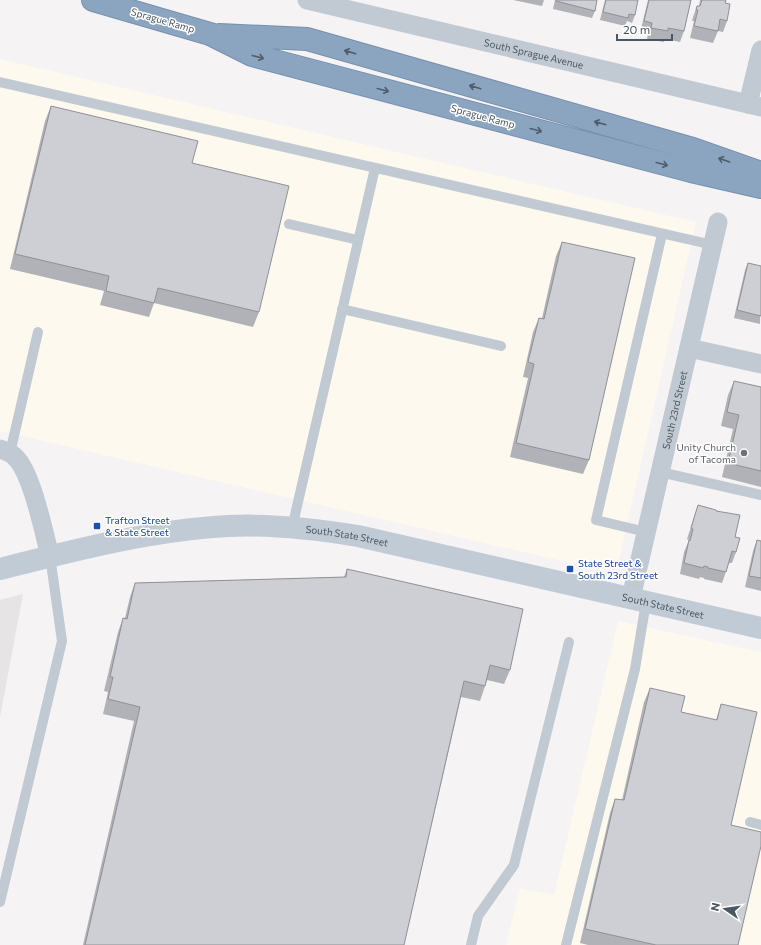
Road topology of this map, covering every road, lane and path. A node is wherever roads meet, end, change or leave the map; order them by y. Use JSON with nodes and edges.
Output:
{"nodes":[{"id":1,"x":93,"y":0,"type":"edge"},
{"id":2,"x":312,"y":1,"type":"edge"},
{"id":3,"x":210,"y":34,"type":"junction"},
{"id":4,"x":761,"y":50,"type":"edge"},
{"id":5,"x":0,"y":82,"type":"edge"},
{"id":6,"x":755,"y":105,"type":"edge"},
{"id":7,"x":375,"y":168,"type":"junction"},
{"id":8,"x":761,"y":173,"type":"edge"},
{"id":9,"x":761,"y":187,"type":"edge"},
{"id":10,"x":718,"y":222,"type":"dead end"},
{"id":11,"x":289,"y":224,"type":"dead end"},
{"id":12,"x":662,"y":234,"type":"junction"},
{"id":13,"x":358,"y":240,"type":"junction"},
{"id":14,"x":713,"y":245,"type":"junction"},
{"id":15,"x":342,"y":309,"type":"junction"},
{"id":16,"x":38,"y":332,"type":"dead end"},
{"id":17,"x":501,"y":346,"type":"dead end"},
{"id":18,"x":689,"y":348,"type":"junction"},
{"id":19,"x":761,"y":364,"type":"edge"},
{"id":20,"x":5,"y":451,"type":"edge"},
{"id":21,"x":660,"y":472,"type":"junction"},
{"id":22,"x":761,"y":495,"type":"edge"},
{"id":23,"x":292,"y":528,"type":"junction"},
{"id":24,"x":646,"y":532,"type":"junction"},
{"id":25,"x":50,"y":556,"type":"junction"},
{"id":26,"x":0,"y":569,"type":"edge"},
{"id":27,"x":639,"y":600,"type":"junction"},
{"id":28,"x":761,"y":628,"type":"edge"},
{"id":29,"x":569,"y":642,"type":"dead end"},
{"id":30,"x":750,"y":822,"type":"dead end"},
{"id":31,"x":761,"y":825,"type":"edge"},
{"id":32,"x":0,"y":902,"type":"edge"},
{"id":33,"x":471,"y":945,"type":"edge"},
{"id":34,"x":566,"y":945,"type":"edge"}],
"edges":[{"from":1,"to":3,"type":"highway","name":"Sprague Ramp"},
{"from":2,"to":6,"type":"street","name":"South Sprague Avenue"},
{"from":8,"to":3,"type":"highway","name":"Sprague Ramp","one_way":true},
{"from":3,"to":9,"type":"highway","name":"Sprague Ramp","one_way":true},
{"from":4,"to":6,"type":"street"},
{"from":5,"to":7,"type":"lane"},
{"from":7,"to":12,"type":"lane"},
{"from":7,"to":13,"type":"lane"},
{"from":10,"to":14,"type":"street","name":"South 23rd Street"},
{"from":11,"to":13,"type":"lane"},
{"from":12,"to":14,"type":"lane"},
{"from":12,"to":24,"type":"lane"},
{"from":13,"to":15,"type":"lane"},
{"from":14,"to":18,"type":"street","name":"South 23rd Street"},
{"from":15,"to":17,"type":"lane"},
{"from":15,"to":23,"type":"lane"},
{"from":16,"to":20,"type":"lane"},
{"from":18,"to":19,"type":"street"},
{"from":18,"to":21,"type":"street","name":"South 23rd Street"},
{"from":20,"to":25,"type":"street"},
{"from":21,"to":22,"type":"lane"},
{"from":21,"to":24,"type":"street","name":"South 23rd Street"},
{"from":23,"to":25,"type":"street","name":"South State Street"},
{"from":23,"to":27,"type":"street","name":"South State Street"},
{"from":24,"to":27,"type":"street","name":"South 23rd Street"},
{"from":25,"to":26,"type":"street","name":"South State Street"},
{"from":25,"to":32,"type":"lane"},
{"from":27,"to":28,"type":"street","name":"South State Street"},
{"from":27,"to":34,"type":"lane"},
{"from":29,"to":33,"type":"lane"},
{"from":30,"to":31,"type":"lane"}]}
